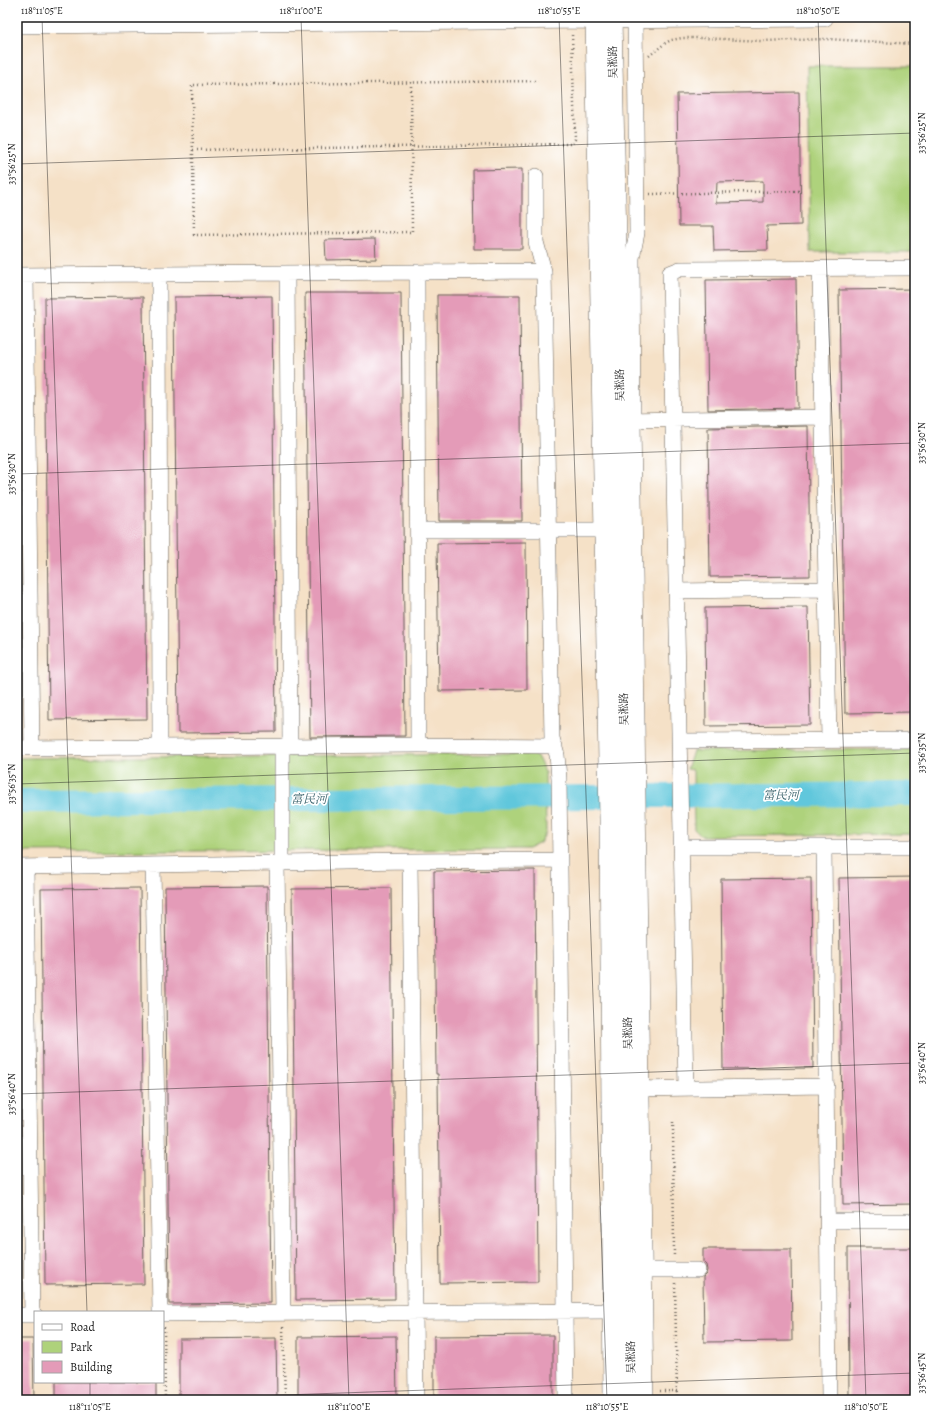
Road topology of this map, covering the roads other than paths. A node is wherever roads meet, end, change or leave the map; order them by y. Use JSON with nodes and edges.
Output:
{"nodes":[{"id":1,"x":824,"y":17,"type":"edge"},
{"id":2,"x":604,"y":18,"type":"edge"},
{"id":3,"x":635,"y":18,"type":"edge"},
{"id":4,"x":17,"y":24,"type":"edge"},
{"id":5,"x":536,"y":176,"type":"dead end"},
{"id":6,"x":820,"y":268,"type":"junction"},
{"id":7,"x":915,"y":268,"type":"edge"},
{"id":8,"x":417,"y":272,"type":"junction"},
{"id":9,"x":544,"y":272,"type":"junction"},
{"id":10,"x":287,"y":273,"type":"junction"},
{"id":11,"x":159,"y":274,"type":"junction"},
{"id":12,"x":22,"y":275,"type":"edge"},
{"id":13,"x":822,"y":417,"type":"junction"},
{"id":14,"x":618,"y":420,"type":"junction"},
{"id":15,"x":673,"y":420,"type":"junction"},
{"id":16,"x":418,"y":530,"type":"junction"},
{"id":17,"x":548,"y":530,"type":"junction"},
{"id":18,"x":604,"y":530,"type":"junction"},
{"id":19,"x":826,"y":588,"type":"junction"},
{"id":20,"x":676,"y":591,"type":"junction"},
{"id":21,"x":829,"y":740,"type":"junction"},
{"id":22,"x":915,"y":740,"type":"edge"},
{"id":23,"x":679,"y":741,"type":"junction"},
{"id":24,"x":418,"y":744,"type":"junction"},
{"id":25,"x":286,"y":746,"type":"junction"},
{"id":26,"x":554,"y":746,"type":"junction"},
{"id":27,"x":160,"y":747,"type":"junction"},
{"id":28,"x":17,"y":748,"type":"edge"},
{"id":29,"x":32,"y":748,"type":"junction"},
{"id":30,"x":681,"y":847,"type":"junction"},
{"id":31,"x":824,"y":847,"type":"junction"},
{"id":32,"x":915,"y":847,"type":"edge"},
{"id":33,"x":560,"y":860,"type":"junction"},
{"id":34,"x":410,"y":861,"type":"junction"},
{"id":35,"x":280,"y":863,"type":"junction"},
{"id":36,"x":153,"y":864,"type":"junction"},
{"id":37,"x":22,"y":867,"type":"edge"},
{"id":38,"x":827,"y":1086,"type":"junction"},
{"id":39,"x":686,"y":1088,"type":"junction"},
{"id":40,"x":627,"y":1089,"type":"junction"},
{"id":41,"x":828,"y":1221,"type":"junction"},
{"id":42,"x":915,"y":1221,"type":"edge"},
{"id":43,"x":645,"y":1270,"type":"junction"},
{"id":44,"x":698,"y":1270,"type":"dead end"},
{"id":45,"x":162,"y":1311,"type":"edge"},
{"id":46,"x":565,"y":1311,"type":"junction"},
{"id":47,"x":612,"y":1311,"type":"junction"},
{"id":48,"x":415,"y":1312,"type":"junction"},
{"id":49,"x":164,"y":1313,"type":"edge"},
{"id":50,"x":283,"y":1313,"type":"junction"},
{"id":51,"x":28,"y":1315,"type":"edge"},
{"id":52,"x":641,"y":1397,"type":"edge"},
{"id":53,"x":416,"y":1400,"type":"edge"},
{"id":54,"x":566,"y":1400,"type":"edge"},
{"id":55,"x":613,"y":1400,"type":"edge"},
{"id":56,"x":829,"y":1400,"type":"edge"}],
"edges":[{"from":1,"to":3,"type":"main road"},
{"from":2,"to":3,"type":"main road"},
{"from":2,"to":4,"type":"main road"},
{"from":2,"to":14,"type":"main road","name":"吴淞路"},
{"from":3,"to":14,"type":"lane"},
{"from":5,"to":9,"type":"lane"},
{"from":6,"to":7,"type":"lane"},
{"from":6,"to":13,"type":"lane"},
{"from":6,"to":15,"type":"lane"},
{"from":8,"to":9,"type":"lane"},
{"from":8,"to":10,"type":"lane"},
{"from":8,"to":16,"type":"lane"},
{"from":9,"to":17,"type":"lane"},
{"from":10,"to":11,"type":"lane"},
{"from":10,"to":25,"type":"lane"},
{"from":11,"to":12,"type":"lane"},
{"from":11,"to":27,"type":"lane"},
{"from":12,"to":29,"type":"lane"},
{"from":13,"to":15,"type":"lane"},
{"from":13,"to":19,"type":"lane"},
{"from":14,"to":15,"type":"lane"},
{"from":14,"to":18,"type":"main road","name":"吴淞路"},
{"from":14,"to":40,"type":"main road","name":"吴淞路"},
{"from":15,"to":20,"type":"lane"},
{"from":16,"to":17,"type":"lane"},
{"from":16,"to":24,"type":"lane"},
{"from":17,"to":18,"type":"lane"},
{"from":17,"to":26,"type":"lane"},
{"from":18,"to":40,"type":"main road","name":"吴淞路"},
{"from":19,"to":20,"type":"lane"},
{"from":19,"to":21,"type":"lane"},
{"from":20,"to":23,"type":"lane"},
{"from":21,"to":22,"type":"lane"},
{"from":21,"to":23,"type":"lane"},
{"from":23,"to":30,"type":"lane"},
{"from":24,"to":25,"type":"lane"},
{"from":24,"to":26,"type":"lane"},
{"from":25,"to":27,"type":"lane"},
{"from":25,"to":35,"type":"lane"},
{"from":26,"to":33,"type":"lane"},
{"from":27,"to":29,"type":"lane"},
{"from":28,"to":29,"type":"lane"},
{"from":30,"to":31,"type":"lane"},
{"from":30,"to":39,"type":"lane"},
{"from":31,"to":32,"type":"lane"},
{"from":31,"to":38,"type":"lane"},
{"from":33,"to":34,"type":"lane"},
{"from":33,"to":46,"type":"lane"},
{"from":34,"to":35,"type":"lane"},
{"from":34,"to":48,"type":"lane"},
{"from":35,"to":36,"type":"lane"},
{"from":35,"to":50,"type":"lane"},
{"from":36,"to":37,"type":"lane"},
{"from":36,"to":45,"type":"lane"},
{"from":37,"to":51,"type":"lane"},
{"from":38,"to":39,"type":"lane"},
{"from":38,"to":41,"type":"lane"},
{"from":39,"to":40,"type":"lane"},
{"from":40,"to":43,"type":"lane"},
{"from":40,"to":47,"type":"main road","name":"吴淞路"},
{"from":40,"to":52,"type":"main road","name":"吴淞路"},
{"from":41,"to":42,"type":"lane"},
{"from":41,"to":56,"type":"lane"},
{"from":43,"to":44,"type":"lane"},
{"from":43,"to":52,"type":"lane"},
{"from":46,"to":47,"type":"lane"},
{"from":46,"to":48,"type":"lane"},
{"from":46,"to":54,"type":"lane"},
{"from":47,"to":55,"type":"main road","name":"吴淞路"},
{"from":48,"to":50,"type":"lane"},
{"from":48,"to":53,"type":"lane"},
{"from":49,"to":50,"type":"lane"}]}
